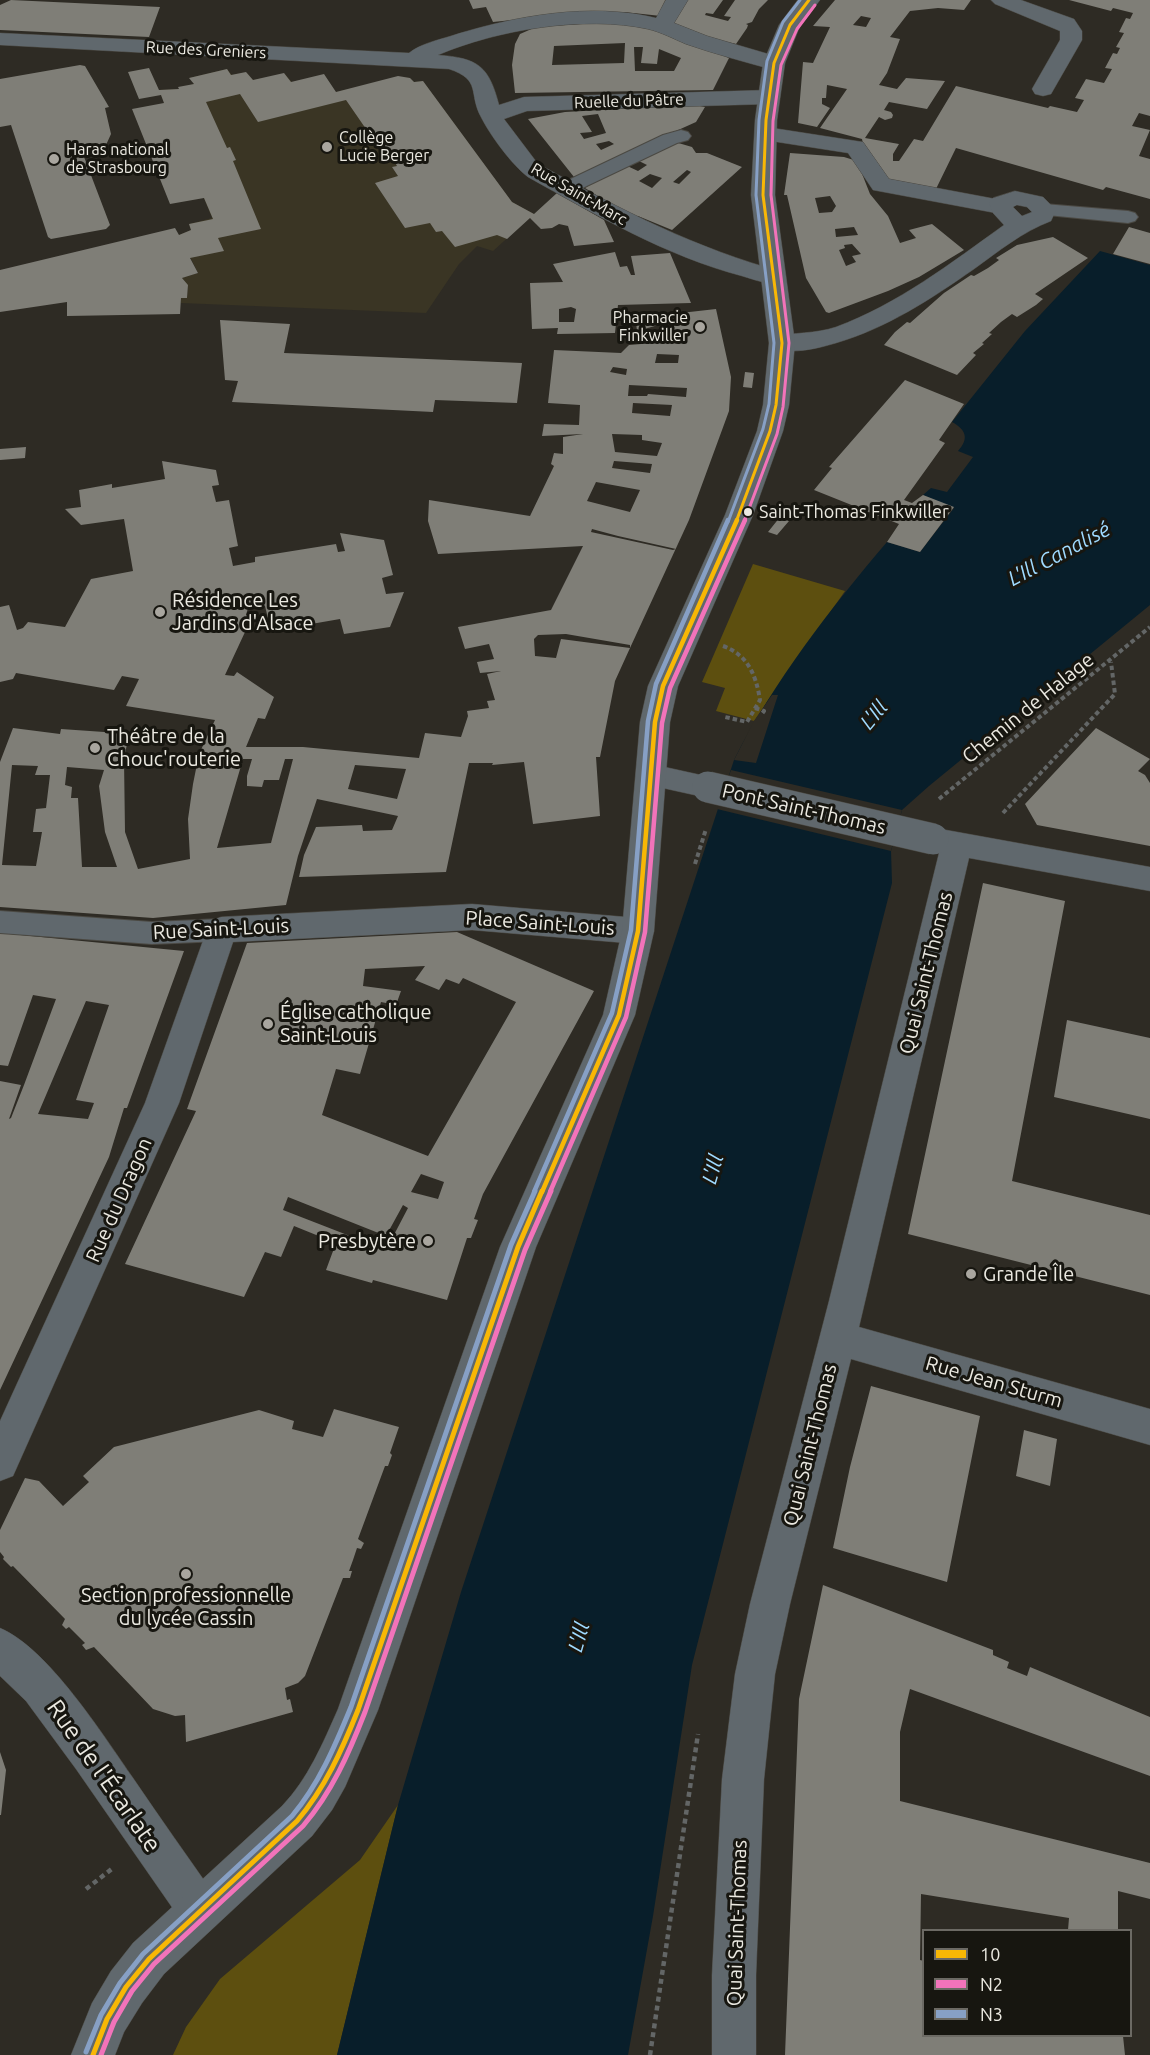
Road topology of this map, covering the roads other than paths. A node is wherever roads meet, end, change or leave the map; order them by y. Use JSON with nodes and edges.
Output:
{"nodes":[{"id":1,"x":677,"y":0,"type":"edge"},
{"id":2,"x":809,"y":0,"type":"edge"},
{"id":3,"x":1002,"y":0,"type":"edge"},
{"id":4,"x":662,"y":26,"type":"junction"},
{"id":5,"x":0,"y":39,"type":"edge"},
{"id":6,"x":411,"y":60,"type":"junction"},
{"id":7,"x":774,"y":63,"type":"junction"},
{"id":8,"x":1043,"y":88,"type":"dead end"},
{"id":9,"x":769,"y":97,"type":"junction"},
{"id":10,"x":491,"y":116,"type":"junction"},
{"id":11,"x":766,"y":134,"type":"junction"},
{"id":12,"x":681,"y":136,"type":"dead end"},
{"id":13,"x":565,"y":189,"type":"junction"},
{"id":14,"x":1000,"y":207,"type":"junction"},
{"id":15,"x":1044,"y":210,"type":"junction"},
{"id":16,"x":1128,"y":216,"type":"dead end"},
{"id":17,"x":1020,"y":225,"type":"junction"},
{"id":18,"x":774,"y":277,"type":"junction"},
{"id":19,"x":782,"y":343,"type":"junction"},
{"id":20,"x":651,"y":775,"type":"junction"},
{"id":21,"x":945,"y":842,"type":"junction"},
{"id":22,"x":1150,"y":879,"type":"edge"},
{"id":23,"x":443,"y":917,"type":"joint"},
{"id":24,"x":0,"y":922,"type":"edge"},
{"id":25,"x":220,"y":930,"type":"junction"},
{"id":26,"x":638,"y":930,"type":"junction"},
{"id":27,"x":837,"y":1338,"type":"junction"},
{"id":28,"x":1150,"y":1427,"type":"edge"},
{"id":29,"x":0,"y":1463,"type":"edge"},
{"id":30,"x":0,"y":1648,"type":"edge"},
{"id":31,"x":200,"y":1911,"type":"junction"},
{"id":32,"x":93,"y":2055,"type":"edge"},
{"id":33,"x":734,"y":2055,"type":"edge"}],
"edges":[{"from":1,"to":4,"type":"street"},
{"from":2,"to":7,"type":"street"},
{"from":3,"to":8,"type":"street"},
{"from":4,"to":6,"type":"street"},
{"from":4,"to":7,"type":"street"},
{"from":5,"to":6,"type":"street","name":"Rue des Greniers"},
{"from":6,"to":10,"type":"street","name":"Rue Saint-Marc"},
{"from":7,"to":9,"type":"street"},
{"from":9,"to":10,"type":"street","name":"Ruelle du Pâtre"},
{"from":9,"to":11,"type":"street"},
{"from":10,"to":13,"type":"street","name":"Rue Saint-Marc"},
{"from":11,"to":14,"type":"street"},
{"from":11,"to":18,"type":"street"},
{"from":12,"to":13,"type":"lane"},
{"from":13,"to":18,"type":"street","name":"Rue Saint-Marc"},
{"from":14,"to":15,"type":"street"},
{"from":14,"to":17,"type":"street"},
{"from":15,"to":16,"type":"lane"},
{"from":15,"to":17,"type":"street"},
{"from":17,"to":19,"type":"street"},
{"from":18,"to":19,"type":"street"},
{"from":19,"to":20,"type":"street"},
{"from":20,"to":21,"type":"street","name":"Pont Saint-Thomas","bridge":true},
{"from":20,"to":26,"type":"street"},
{"from":21,"to":22,"type":"street","name":"Pont Saint-Thomas"},
{"from":21,"to":27,"type":"street","name":"Quai Saint-Thomas"},
{"from":23,"to":25,"type":"street","name":"Rue Saint-Louis"},
{"from":23,"to":26,"type":"street","name":"Place Saint-Louis"},
{"from":24,"to":25,"type":"lane","name":"Rue Saint-Louis"},
{"from":25,"to":29,"type":"street","name":"Rue du Dragon"},
{"from":26,"to":31,"type":"street"},
{"from":27,"to":28,"type":"street","name":"Rue Jean Sturm"},
{"from":27,"to":33,"type":"street","name":"Quai Saint-Thomas"},
{"from":30,"to":31,"type":"street","name":"Rue de l'Écarlate"},
{"from":31,"to":32,"type":"street"}]}
